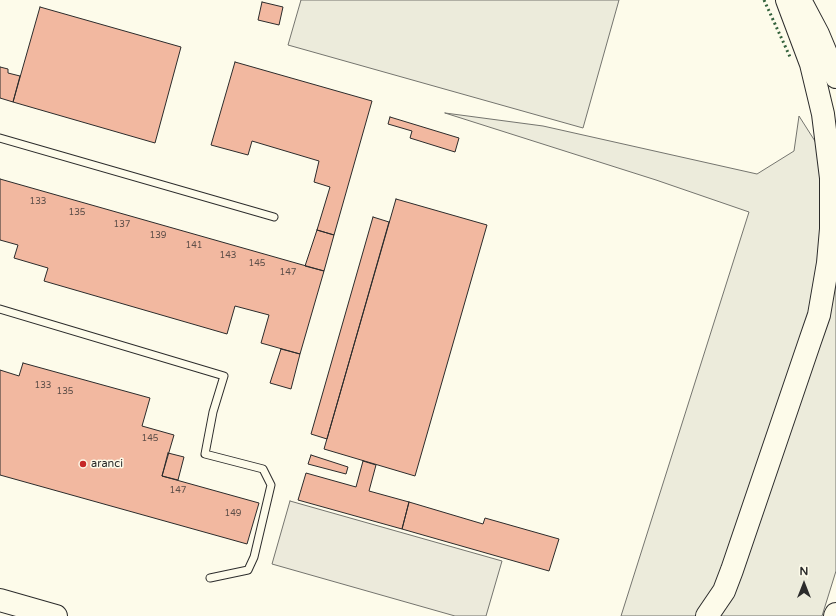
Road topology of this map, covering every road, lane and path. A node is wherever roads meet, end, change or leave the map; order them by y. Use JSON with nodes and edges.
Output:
{"nodes":[{"id":1,"x":787,"y":0,"type":"edge"},
{"id":2,"x":800,"y":0,"type":"edge"},
{"id":3,"x":812,"y":0,"type":"edge"},
{"id":4,"x":836,"y":37,"type":"edge"},
{"id":5,"x":835,"y":73,"type":"edge"},
{"id":6,"x":0,"y":138,"type":"edge"},
{"id":7,"x":274,"y":217,"type":"dead end"},
{"id":8,"x":0,"y":308,"type":"edge"},
{"id":9,"x":210,"y":578,"type":"dead end"},
{"id":10,"x":0,"y":600,"type":"edge"},
{"id":11,"x":56,"y":616,"type":"edge"},
{"id":12,"x":707,"y":616,"type":"edge"}],
"edges":[{"from":1,"to":12,"type":"main road"},
{"from":2,"to":5,"type":"main road"},
{"from":3,"to":4,"type":"main road"},
{"from":6,"to":7,"type":"lane"},
{"from":8,"to":9,"type":"lane"},
{"from":10,"to":11,"type":"main road"}]}
